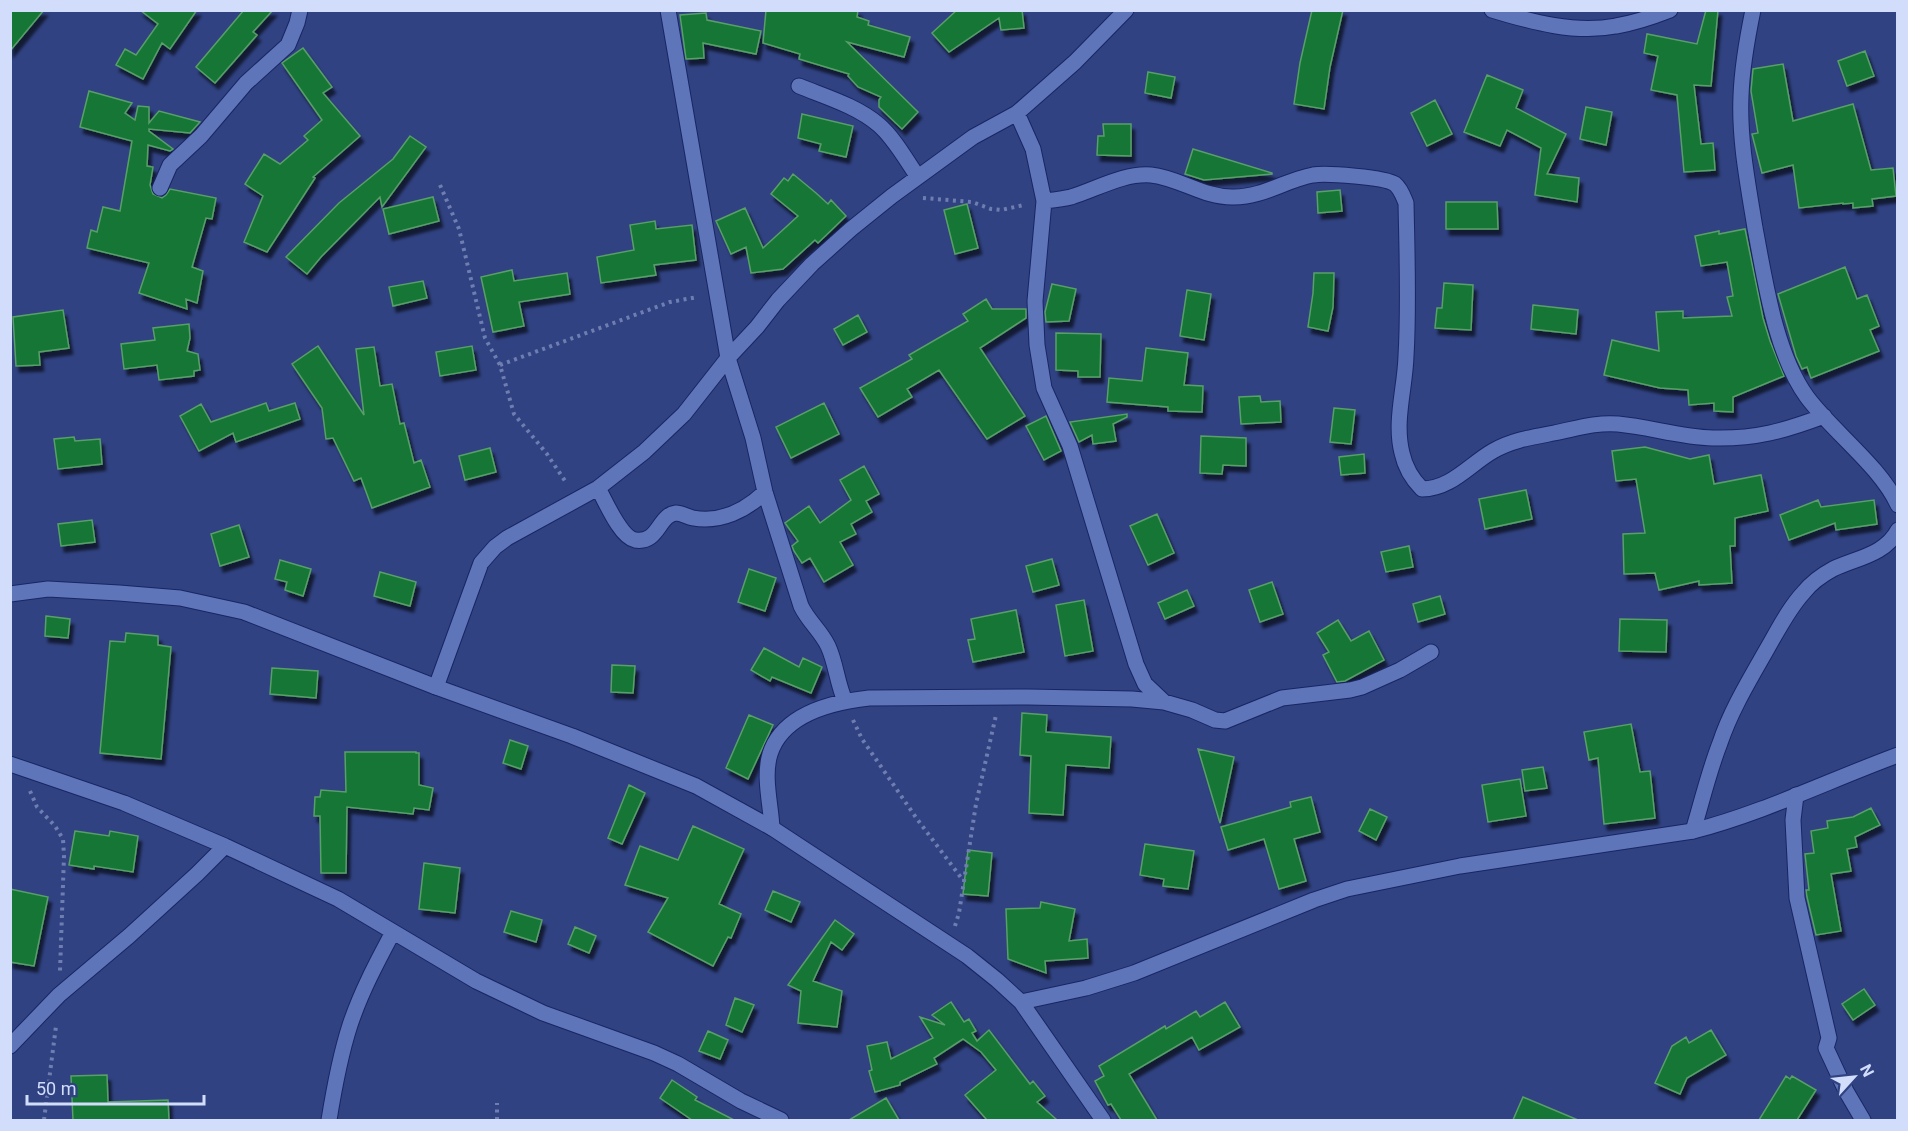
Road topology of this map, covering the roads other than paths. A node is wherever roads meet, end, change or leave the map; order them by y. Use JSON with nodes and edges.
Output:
{"nodes":[{"id":1,"x":300,"y":10,"type":"edge"},
{"id":2,"x":668,"y":10,"type":"edge"},
{"id":3,"x":1126,"y":10,"type":"edge"},
{"id":4,"x":1492,"y":10,"type":"edge"},
{"id":5,"x":1670,"y":10,"type":"edge"},
{"id":6,"x":1753,"y":10,"type":"edge"},
{"id":7,"x":799,"y":86,"type":"dead end"},
{"id":8,"x":1017,"y":113,"type":"junction"},
{"id":9,"x":918,"y":177,"type":"junction"},
{"id":10,"x":160,"y":188,"type":"dead end"},
{"id":11,"x":1044,"y":201,"type":"junction"},
{"id":12,"x":728,"y":358,"type":"junction"},
{"id":13,"x":1824,"y":416,"type":"junction"},
{"id":14,"x":598,"y":488,"type":"junction"},
{"id":15,"x":765,"y":492,"type":"junction"},
{"id":16,"x":1898,"y":505,"type":"edge"},
{"id":17,"x":1898,"y":530,"type":"edge"},
{"id":18,"x":10,"y":594,"type":"edge"},
{"id":19,"x":1431,"y":652,"type":"dead end"},
{"id":20,"x":436,"y":687,"type":"junction"},
{"id":21,"x":845,"y":701,"type":"junction"},
{"id":22,"x":1164,"y":702,"type":"junction"},
{"id":23,"x":1898,"y":755,"type":"edge"},
{"id":24,"x":10,"y":764,"type":"edge"},
{"id":25,"x":1796,"y":795,"type":"junction"},
{"id":26,"x":772,"y":828,"type":"junction"},
{"id":27,"x":1693,"y":831,"type":"junction"},
{"id":28,"x":225,"y":846,"type":"junction"},
{"id":29,"x":393,"y":932,"type":"junction"},
{"id":30,"x":1021,"y":1002,"type":"junction"},
{"id":31,"x":10,"y":1046,"type":"edge"},
{"id":32,"x":329,"y":1120,"type":"edge"},
{"id":33,"x":782,"y":1120,"type":"edge"},
{"id":34,"x":1103,"y":1120,"type":"edge"},
{"id":35,"x":1863,"y":1120,"type":"edge"}],
"edges":[{"from":1,"to":10,"type":"street"},
{"from":2,"to":12,"type":"street"},
{"from":3,"to":8,"type":"street"},
{"from":4,"to":5,"type":"street"},
{"from":6,"to":13,"type":"street"},
{"from":7,"to":9,"type":"street"},
{"from":8,"to":9,"type":"street"},
{"from":8,"to":11,"type":"street"},
{"from":9,"to":12,"type":"street"},
{"from":11,"to":13,"type":"street"},
{"from":11,"to":22,"type":"street"},
{"from":12,"to":14,"type":"street"},
{"from":12,"to":15,"type":"street"},
{"from":13,"to":16,"type":"street"},
{"from":14,"to":15,"type":"street"},
{"from":14,"to":20,"type":"street"},
{"from":15,"to":21,"type":"street"},
{"from":17,"to":27,"type":"street"},
{"from":18,"to":20,"type":"street"},
{"from":19,"to":22,"type":"street"},
{"from":20,"to":26,"type":"street"},
{"from":21,"to":22,"type":"street"},
{"from":21,"to":26,"type":"street"},
{"from":23,"to":25,"type":"street"},
{"from":24,"to":28,"type":"street"},
{"from":25,"to":27,"type":"street"},
{"from":25,"to":35,"type":"street"},
{"from":26,"to":30,"type":"street"},
{"from":27,"to":30,"type":"street"},
{"from":28,"to":29,"type":"street"},
{"from":28,"to":31,"type":"street"},
{"from":29,"to":32,"type":"street"},
{"from":29,"to":33,"type":"street"},
{"from":30,"to":34,"type":"street"}]}
